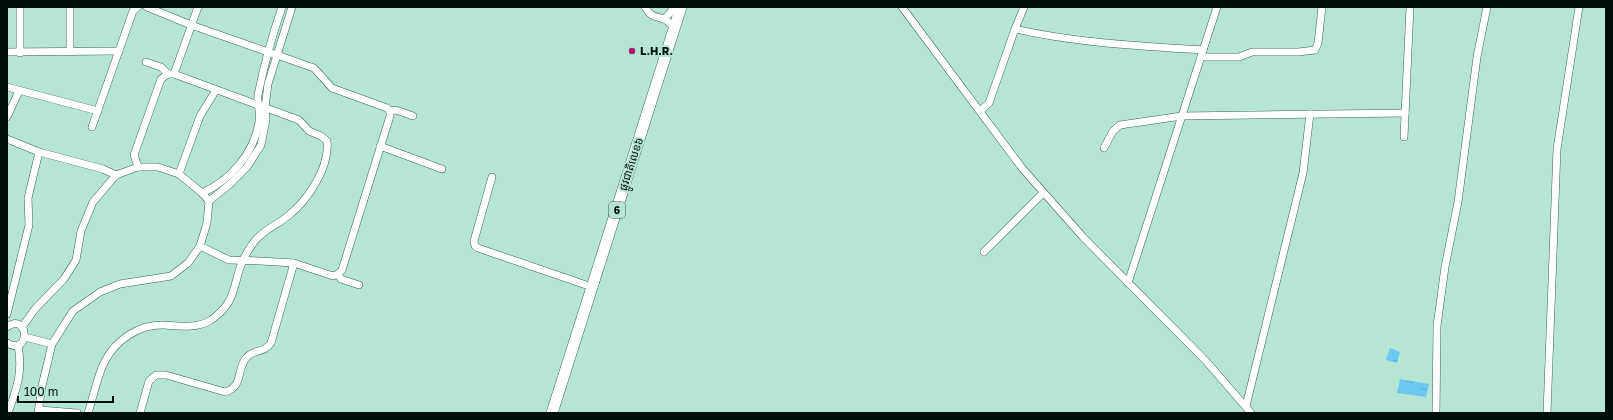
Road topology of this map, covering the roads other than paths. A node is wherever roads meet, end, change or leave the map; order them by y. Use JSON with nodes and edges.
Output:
{"nodes":[{"id":1,"x":20,"y":7,"type":"edge"},
{"id":2,"x":70,"y":7,"type":"edge"},
{"id":3,"x":138,"y":7,"type":"edge"},
{"id":4,"x":147,"y":7,"type":"edge"},
{"id":5,"x":198,"y":7,"type":"edge"},
{"id":6,"x":282,"y":7,"type":"edge"},
{"id":7,"x":292,"y":7,"type":"edge"},
{"id":8,"x":645,"y":7,"type":"edge"},
{"id":9,"x":672,"y":7,"type":"edge"},
{"id":10,"x":681,"y":7,"type":"edge"},
{"id":11,"x":902,"y":7,"type":"edge"},
{"id":12,"x":1024,"y":7,"type":"edge"},
{"id":13,"x":1217,"y":7,"type":"edge"},
{"id":14,"x":1322,"y":7,"type":"edge"},
{"id":15,"x":1410,"y":7,"type":"edge"},
{"id":16,"x":1487,"y":7,"type":"edge"},
{"id":17,"x":1579,"y":7,"type":"edge"},
{"id":18,"x":664,"y":19,"type":"junction"},
{"id":19,"x":191,"y":25,"type":"junction"},
{"id":20,"x":674,"y":27,"type":"junction"},
{"id":21,"x":1015,"y":29,"type":"junction"},
{"id":22,"x":119,"y":51,"type":"junction"},
{"id":23,"x":268,"y":51,"type":"junction"},
{"id":24,"x":7,"y":52,"type":"edge"},
{"id":25,"x":70,"y":52,"type":"junction"},
{"id":26,"x":20,"y":53,"type":"junction"},
{"id":27,"x":1202,"y":53,"type":"junction"},
{"id":28,"x":278,"y":55,"type":"junction"},
{"id":29,"x":146,"y":62,"type":"dead end"},
{"id":30,"x":171,"y":74,"type":"junction"},
{"id":31,"x":7,"y":87,"type":"edge"},
{"id":32,"x":19,"y":90,"type":"junction"},
{"id":33,"x":216,"y":90,"type":"junction"},
{"id":34,"x":257,"y":103,"type":"junction"},
{"id":35,"x":265,"y":107,"type":"junction"},
{"id":36,"x":980,"y":110,"type":"junction"},
{"id":37,"x":98,"y":111,"type":"junction"},
{"id":38,"x":390,"y":111,"type":"junction"},
{"id":39,"x":1405,"y":113,"type":"junction"},
{"id":40,"x":1310,"y":114,"type":"junction"},
{"id":41,"x":413,"y":116,"type":"dead end"},
{"id":42,"x":1182,"y":116,"type":"junction"},
{"id":43,"x":7,"y":117,"type":"edge"},
{"id":44,"x":92,"y":127,"type":"dead end"},
{"id":45,"x":1404,"y":137,"type":"dead end"},
{"id":46,"x":7,"y":139,"type":"edge"},
{"id":47,"x":380,"y":146,"type":"junction"},
{"id":48,"x":1104,"y":148,"type":"dead end"},
{"id":49,"x":40,"y":152,"type":"junction"},
{"id":50,"x":138,"y":167,"type":"junction"},
{"id":51,"x":442,"y":169,"type":"dead end"},
{"id":52,"x":179,"y":174,"type":"junction"},
{"id":53,"x":116,"y":175,"type":"junction"},
{"id":54,"x":492,"y":177,"type":"dead end"},
{"id":55,"x":202,"y":193,"type":"junction"},
{"id":56,"x":1043,"y":193,"type":"junction"},
{"id":57,"x":209,"y":202,"type":"junction"},
{"id":58,"x":200,"y":246,"type":"junction"},
{"id":59,"x":984,"y":252,"type":"dead end"},
{"id":60,"x":243,"y":260,"type":"junction"},
{"id":61,"x":294,"y":264,"type":"junction"},
{"id":62,"x":338,"y":274,"type":"junction"},
{"id":63,"x":1128,"y":283,"type":"junction"},
{"id":64,"x":359,"y":285,"type":"dead end"},
{"id":65,"x":592,"y":287,"type":"junction"},
{"id":66,"x":7,"y":315,"type":"edge"},
{"id":67,"x":9,"y":325,"type":"edge"},
{"id":68,"x":22,"y":327,"type":"junction"},
{"id":69,"x":25,"y":338,"type":"junction"},
{"id":70,"x":7,"y":343,"type":"edge"},
{"id":71,"x":52,"y":344,"type":"junction"},
{"id":72,"x":18,"y":345,"type":"junction"},
{"id":73,"x":1246,"y":406,"type":"junction"},
{"id":74,"x":39,"y":411,"type":"edge"},
{"id":75,"x":8,"y":413,"type":"edge"},
{"id":76,"x":77,"y":413,"type":"edge"},
{"id":77,"x":88,"y":413,"type":"edge"},
{"id":78,"x":140,"y":413,"type":"edge"},
{"id":79,"x":552,"y":413,"type":"edge"},
{"id":80,"x":1251,"y":413,"type":"edge"},
{"id":81,"x":1436,"y":413,"type":"edge"},
{"id":82,"x":1546,"y":413,"type":"edge"}],
"edges":[{"from":1,"to":26,"type":"street"},
{"from":2,"to":25,"type":"street"},
{"from":3,"to":22,"type":"street"},
{"from":4,"to":19,"type":"street"},
{"from":5,"to":19,"type":"street"},
{"from":6,"to":23,"type":"street"},
{"from":7,"to":28,"type":"street"},
{"from":8,"to":18,"type":"street"},
{"from":9,"to":18,"type":"street"},
{"from":10,"to":20,"type":"highway","name":"ផ្លូវជាតិលេខ៦","number":"6"},
{"from":11,"to":36,"type":"street"},
{"from":12,"to":21,"type":"street"},
{"from":13,"to":27,"type":"street"},
{"from":14,"to":27,"type":"street"},
{"from":15,"to":39,"type":"street"},
{"from":16,"to":81,"type":"street"},
{"from":17,"to":82,"type":"street"},
{"from":18,"to":20,"type":"street"},
{"from":19,"to":23,"type":"street"},
{"from":19,"to":30,"type":"street"},
{"from":20,"to":65,"type":"highway","name":"ផ្លូវជាតិលេខ៦","number":"6"},
{"from":21,"to":27,"type":"street"},
{"from":21,"to":36,"type":"street"},
{"from":22,"to":25,"type":"street"},
{"from":22,"to":37,"type":"street"},
{"from":23,"to":28,"type":"street"},
{"from":23,"to":34,"type":"street"},
{"from":24,"to":26,"type":"street"},
{"from":25,"to":26,"type":"street"},
{"from":27,"to":42,"type":"street"},
{"from":28,"to":35,"type":"street"},
{"from":28,"to":38,"type":"street"},
{"from":29,"to":30,"type":"street"},
{"from":30,"to":33,"type":"street"},
{"from":30,"to":50,"type":"street"},
{"from":31,"to":32,"type":"street"},
{"from":32,"to":37,"type":"street"},
{"from":32,"to":43,"type":"street"},
{"from":33,"to":34,"type":"street"},
{"from":33,"to":52,"type":"street"},
{"from":34,"to":35,"type":"street"},
{"from":34,"to":55,"type":"street"},
{"from":35,"to":57,"type":"street"},
{"from":35,"to":60,"type":"street"},
{"from":36,"to":56,"type":"street"},
{"from":37,"to":44,"type":"street"},
{"from":38,"to":41,"type":"street"},
{"from":38,"to":47,"type":"street"},
{"from":39,"to":40,"type":"street"},
{"from":39,"to":45,"type":"street"},
{"from":40,"to":42,"type":"street"},
{"from":40,"to":73,"type":"street"},
{"from":42,"to":48,"type":"street"},
{"from":42,"to":63,"type":"street"},
{"from":46,"to":49,"type":"street"},
{"from":47,"to":51,"type":"street"},
{"from":47,"to":62,"type":"street"},
{"from":49,"to":53,"type":"street"},
{"from":49,"to":66,"type":"street"},
{"from":50,"to":52,"type":"street"},
{"from":50,"to":53,"type":"street"},
{"from":52,"to":55,"type":"street"},
{"from":53,"to":68,"type":"street"},
{"from":54,"to":65,"type":"street"},
{"from":55,"to":57,"type":"street"},
{"from":56,"to":59,"type":"street"},
{"from":56,"to":63,"type":"street"},
{"from":57,"to":58,"type":"street"},
{"from":58,"to":60,"type":"street"},
{"from":58,"to":71,"type":"street"},
{"from":60,"to":61,"type":"street"},
{"from":60,"to":77,"type":"street"},
{"from":61,"to":62,"type":"street"},
{"from":61,"to":78,"type":"street"},
{"from":62,"to":64,"type":"street"},
{"from":63,"to":73,"type":"street"},
{"from":65,"to":79,"type":"highway","name":"ផ្លូវជាតិលេខ៦","number":"6"},
{"from":66,"to":67,"type":"street"},
{"from":67,"to":68,"type":"street"},
{"from":68,"to":69,"type":"street"},
{"from":69,"to":71,"type":"street"},
{"from":69,"to":72,"type":"street"},
{"from":70,"to":72,"type":"street"},
{"from":71,"to":74,"type":"street"},
{"from":72,"to":75,"type":"street"},
{"from":73,"to":80,"type":"street"},
{"from":74,"to":76,"type":"street"}]}
